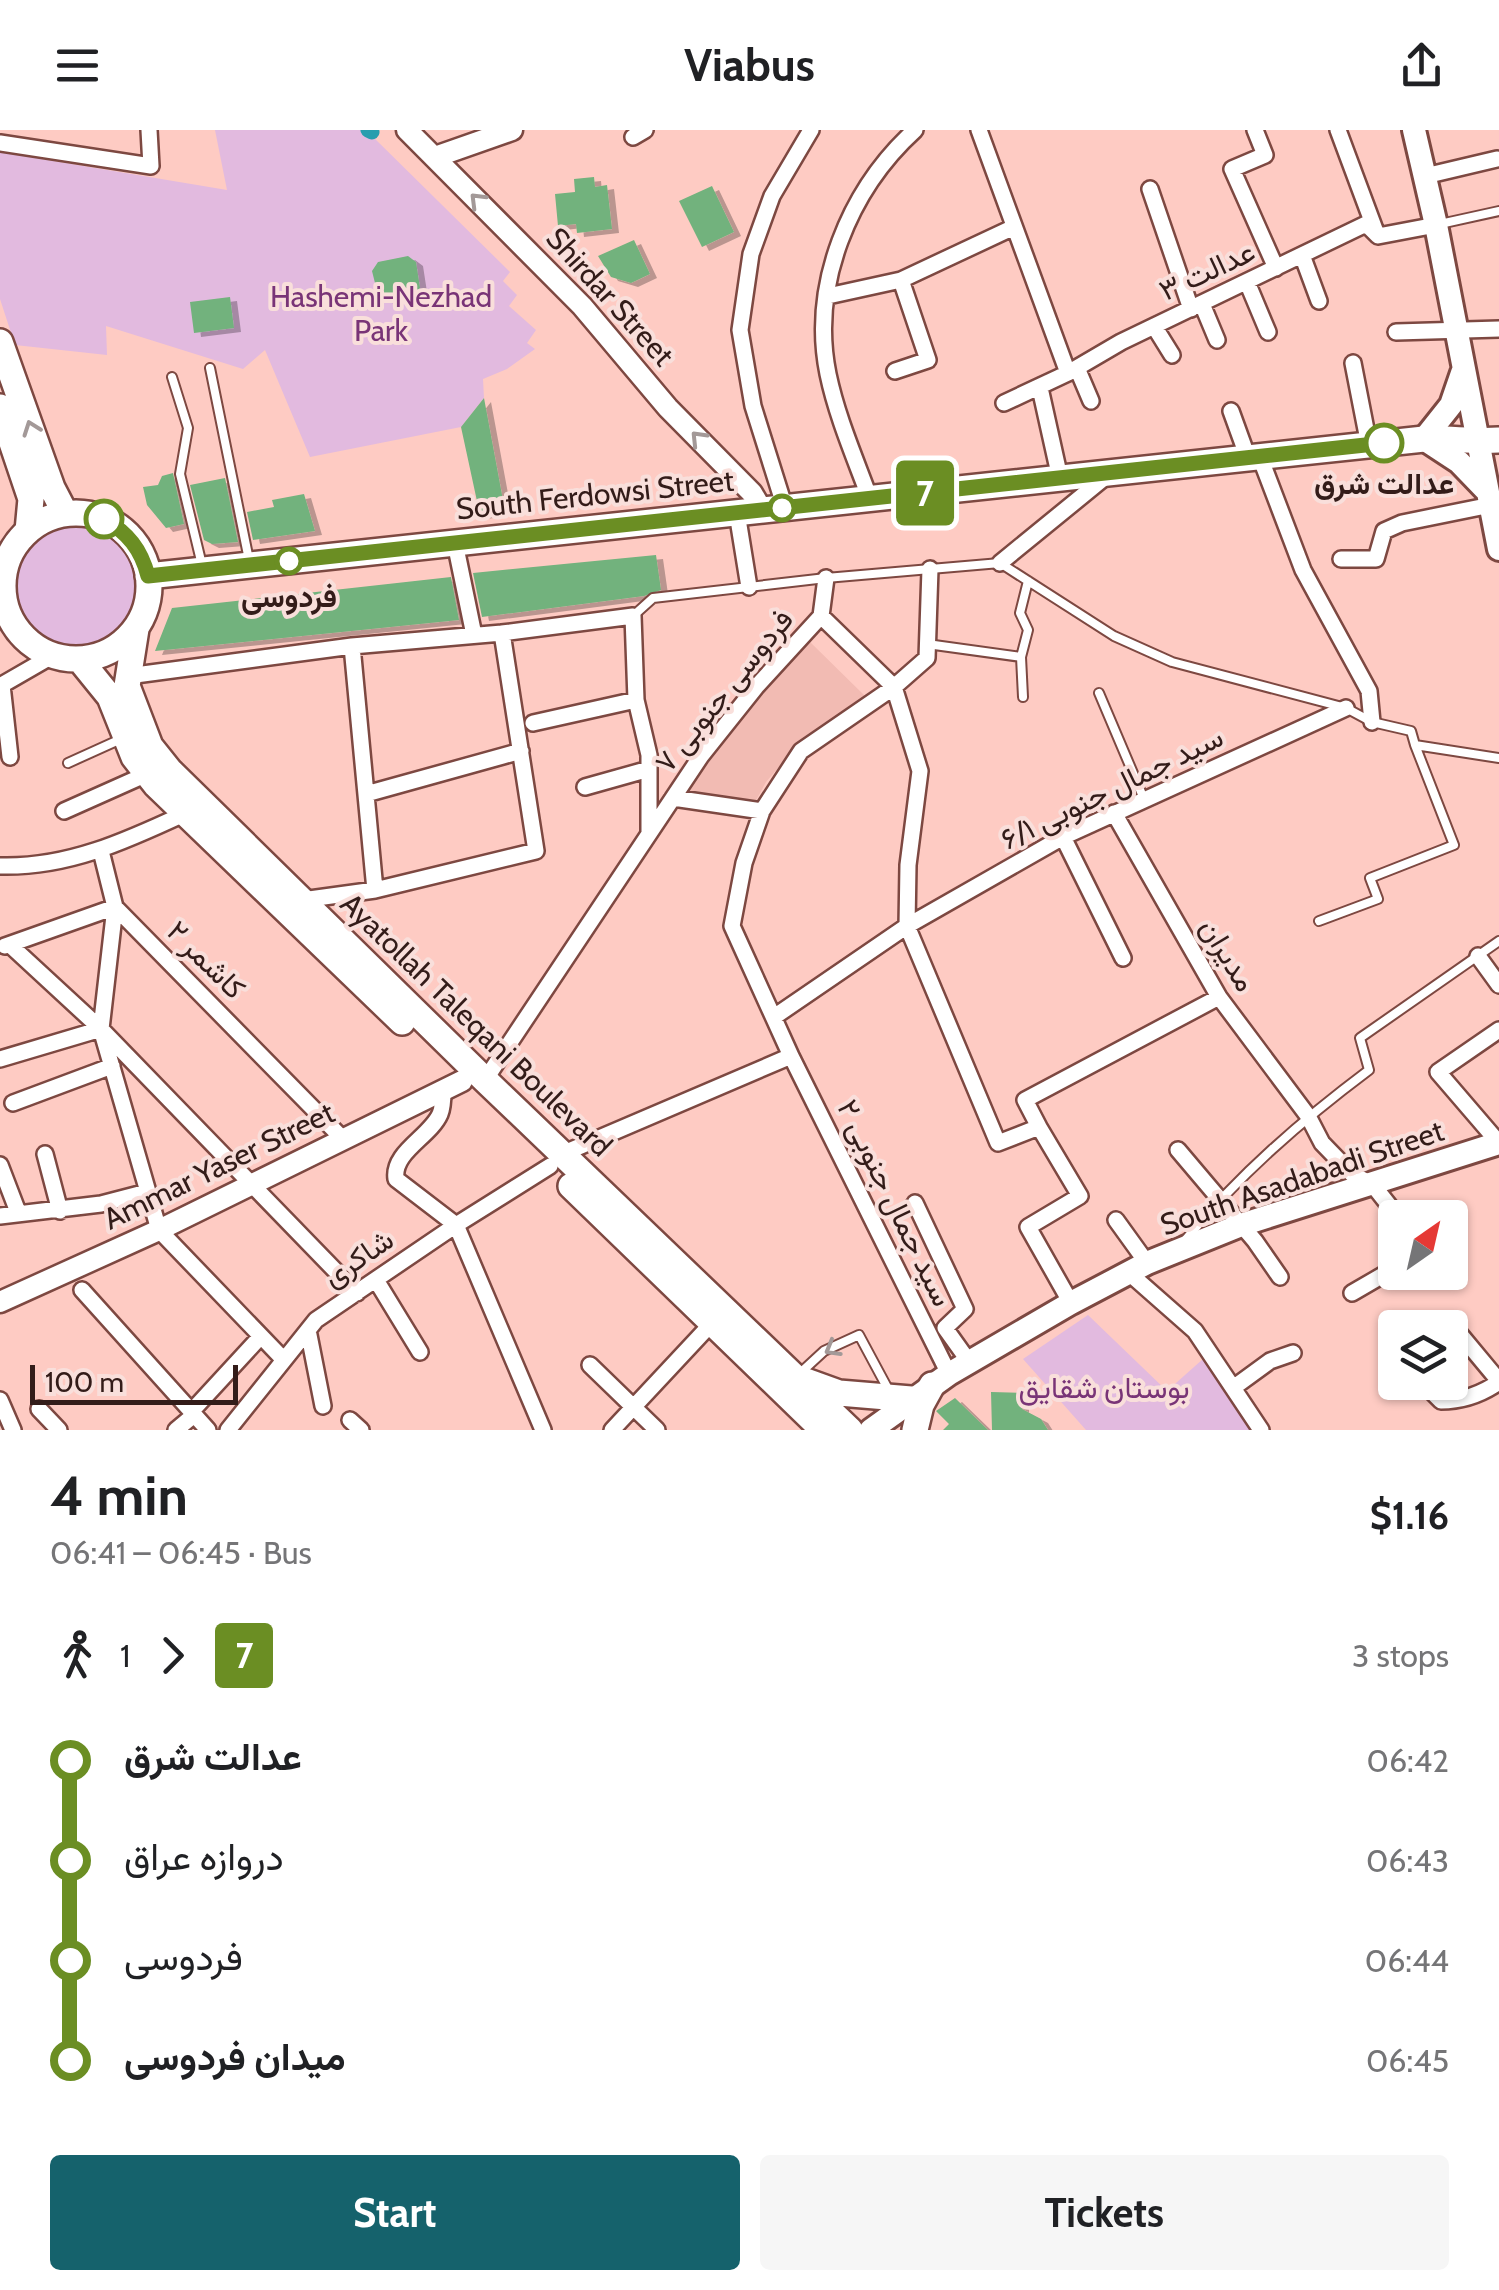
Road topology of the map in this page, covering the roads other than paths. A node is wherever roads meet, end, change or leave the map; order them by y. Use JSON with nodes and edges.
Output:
{"nodes":[{"id":1,"x":149,"y":130,"type":"edge"},
{"id":2,"x":407,"y":130,"type":"edge"},
{"id":3,"x":512,"y":130,"type":"edge"},
{"id":4,"x":915,"y":130,"type":"edge"},
{"id":5,"x":979,"y":130,"type":"edge"},
{"id":6,"x":1255,"y":130,"type":"edge"},
{"id":7,"x":1338,"y":130,"type":"edge"},
{"id":8,"x":1414,"y":130,"type":"edge"},
{"id":9,"x":807,"y":132,"type":"edge"},
{"id":10,"x":0,"y":144,"type":"edge"},
{"id":11,"x":435,"y":157,"type":"junction"},
{"id":12,"x":1497,"y":159,"type":"edge"},
{"id":13,"x":1425,"y":176,"type":"junction"},
{"id":14,"x":1150,"y":189,"type":"dead end"},
{"id":15,"x":1499,"y":211,"type":"edge"},
{"id":16,"x":1436,"y":225,"type":"junction"},
{"id":17,"x":1014,"y":227,"type":"junction"},
{"id":18,"x":1378,"y":236,"type":"junction"},
{"id":19,"x":1302,"y":256,"type":"junction"},
{"id":20,"x":1276,"y":268,"type":"junction"},
{"id":21,"x":901,"y":280,"type":"junction"},
{"id":22,"x":1248,"y":282,"type":"junction"},
{"id":23,"x":828,"y":296,"type":"junction"},
{"id":24,"x":1319,"y":301,"type":"dead end"},
{"id":25,"x":1196,"y":306,"type":"junction"},
{"id":26,"x":1154,"y":326,"type":"junction"},
{"id":27,"x":1499,"y":328,"type":"edge"},
{"id":28,"x":1268,"y":332,"type":"dead end"},
{"id":29,"x":1396,"y":332,"type":"dead end"},
{"id":30,"x":1458,"y":332,"type":"junction"},
{"id":31,"x":1217,"y":340,"type":"dead end"},
{"id":32,"x":0,"y":342,"type":"edge"},
{"id":33,"x":1172,"y":354,"type":"dead end"},
{"id":34,"x":1353,"y":363,"type":"dead end"},
{"id":35,"x":1463,"y":364,"type":"junction"},
{"id":36,"x":210,"y":368,"type":"dead end"},
{"id":37,"x":1073,"y":370,"type":"junction"},
{"id":38,"x":895,"y":371,"type":"dead end"},
{"id":39,"x":172,"y":377,"type":"dead end"},
{"id":40,"x":1040,"y":388,"type":"junction"},
{"id":41,"x":1091,"y":402,"type":"dead end"},
{"id":42,"x":1004,"y":403,"type":"dead end"},
{"id":43,"x":1232,"y":412,"type":"dead end"},
{"id":44,"x":2,"y":420,"type":"edge"},
{"id":45,"x":1483,"y":436,"type":"edge"},
{"id":46,"x":1424,"y":438,"type":"junction"},
{"id":47,"x":1369,"y":445,"type":"junction"},
{"id":48,"x":1254,"y":458,"type":"junction"},
{"id":49,"x":1112,"y":473,"type":"junction"},
{"id":50,"x":1060,"y":478,"type":"junction"},
{"id":51,"x":870,"y":499,"type":"junction"},
{"id":52,"x":1493,"y":506,"type":"edge"},
{"id":53,"x":761,"y":510,"type":"junction"},
{"id":54,"x":65,"y":513,"type":"junction"},
{"id":55,"x":28,"y":531,"type":"junction"},
{"id":56,"x":456,"y":543,"type":"junction"},
{"id":57,"x":1499,"y":549,"type":"edge"},
{"id":58,"x":1341,"y":560,"type":"dead end"},
{"id":59,"x":1000,"y":563,"type":"junction"},
{"id":60,"x":249,"y":565,"type":"junction"},
{"id":61,"x":930,"y":569,"type":"junction"},
{"id":62,"x":203,"y":570,"type":"junction"},
{"id":63,"x":148,"y":576,"type":"junction"},
{"id":64,"x":2,"y":578,"type":"edge"},
{"id":65,"x":826,"y":578,"type":"junction"},
{"id":66,"x":1028,"y":581,"type":"junction"},
{"id":67,"x":749,"y":587,"type":"junction"},
{"id":68,"x":4,"y":614,"type":"edge"},
{"id":69,"x":632,"y":616,"type":"junction"},
{"id":70,"x":821,"y":616,"type":"junction"},
{"id":71,"x":136,"y":628,"type":"junction"},
{"id":72,"x":502,"y":633,"type":"junction"},
{"id":73,"x":474,"y":635,"type":"junction"},
{"id":74,"x":928,"y":644,"type":"junction"},
{"id":75,"x":352,"y":646,"type":"junction"},
{"id":76,"x":52,"y":656,"type":"junction"},
{"id":77,"x":1021,"y":658,"type":"junction"},
{"id":78,"x":80,"y":660,"type":"junction"},
{"id":79,"x":128,"y":676,"type":"junction"},
{"id":80,"x":1,"y":685,"type":"edge"},
{"id":81,"x":894,"y":686,"type":"junction"},
{"id":82,"x":1099,"y":693,"type":"dead end"},
{"id":83,"x":1023,"y":697,"type":"dead end"},
{"id":84,"x":636,"y":700,"type":"junction"},
{"id":85,"x":1346,"y":708,"type":"junction"},
{"id":86,"x":1372,"y":722,"type":"junction"},
{"id":87,"x":533,"y":723,"type":"dead end"},
{"id":88,"x":125,"y":737,"type":"junction"},
{"id":89,"x":1415,"y":745,"type":"junction"},
{"id":90,"x":521,"y":751,"type":"junction"},
{"id":91,"x":10,"y":757,"type":"dead end"},
{"id":92,"x":1499,"y":758,"type":"edge"},
{"id":93,"x":68,"y":762,"type":"dead end"},
{"id":94,"x":649,"y":769,"type":"junction"},
{"id":95,"x":147,"y":774,"type":"junction"},
{"id":96,"x":585,"y":787,"type":"dead end"},
{"id":97,"x":366,"y":794,"type":"junction"},
{"id":98,"x":673,"y":798,"type":"junction"},
{"id":99,"x":1144,"y":799,"type":"junction"},
{"id":100,"x":64,"y":811,"type":"dead end"},
{"id":101,"x":762,"y":811,"type":"junction"},
{"id":102,"x":186,"y":813,"type":"junction"},
{"id":103,"x":1114,"y":814,"type":"junction"},
{"id":104,"x":650,"y":832,"type":"junction"},
{"id":105,"x":1063,"y":837,"type":"junction"},
{"id":106,"x":101,"y":851,"type":"junction"},
{"id":107,"x":0,"y":866,"type":"edge"},
{"id":108,"x":376,"y":890,"type":"junction"},
{"id":109,"x":302,"y":900,"type":"junction"},
{"id":110,"x":116,"y":908,"type":"junction"},
{"id":111,"x":1319,"y":922,"type":"dead end"},
{"id":112,"x":907,"y":926,"type":"junction"},
{"id":113,"x":1499,"y":941,"type":"edge"},
{"id":114,"x":5,"y":947,"type":"edge"},
{"id":115,"x":1478,"y":956,"type":"junction"},
{"id":116,"x":1123,"y":958,"type":"dead end"},
{"id":117,"x":1499,"y":984,"type":"edge"},
{"id":118,"x":1219,"y":998,"type":"junction"},
{"id":119,"x":774,"y":1017,"type":"junction"},
{"id":120,"x":101,"y":1029,"type":"junction"},
{"id":121,"x":1499,"y":1030,"type":"edge"},
{"id":122,"x":791,"y":1056,"type":"junction"},
{"id":123,"x":0,"y":1059,"type":"edge"},
{"id":124,"x":112,"y":1066,"type":"junction"},
{"id":125,"x":463,"y":1084,"type":"junction"},
{"id":126,"x":13,"y":1104,"type":"dead end"},
{"id":127,"x":1308,"y":1116,"type":"junction"},
{"id":128,"x":1039,"y":1127,"type":"junction"},
{"id":129,"x":343,"y":1139,"type":"junction"},
{"id":130,"x":1499,"y":1143,"type":"edge"},
{"id":131,"x":1178,"y":1150,"type":"dead end"},
{"id":132,"x":45,"y":1154,"type":"dead end"},
{"id":133,"x":556,"y":1160,"type":"junction"},
{"id":134,"x":0,"y":1165,"type":"edge"},
{"id":135,"x":250,"y":1185,"type":"junction"},
{"id":136,"x":1373,"y":1186,"type":"junction"},
{"id":137,"x":146,"y":1192,"type":"junction"},
{"id":138,"x":1219,"y":1200,"type":"junction"},
{"id":139,"x":1384,"y":1200,"type":"edge"},
{"id":140,"x":915,"y":1203,"type":"dead end"},
{"id":141,"x":60,"y":1210,"type":"junction"},
{"id":142,"x":18,"y":1212,"type":"junction"},
{"id":143,"x":0,"y":1216,"type":"edge"},
{"id":144,"x":1116,"y":1220,"type":"dead end"},
{"id":145,"x":456,"y":1225,"type":"junction"},
{"id":146,"x":1242,"y":1225,"type":"junction"},
{"id":147,"x":158,"y":1230,"type":"junction"},
{"id":148,"x":1176,"y":1250,"type":"junction"},
{"id":149,"x":1137,"y":1268,"type":"junction"},
{"id":150,"x":1280,"y":1277,"type":"dead end"},
{"id":151,"x":1378,"y":1278,"type":"edge"},
{"id":152,"x":376,"y":1280,"type":"junction"},
{"id":153,"x":82,"y":1290,"type":"dead end"},
{"id":154,"x":357,"y":1293,"type":"junction"},
{"id":155,"x":1352,"y":1293,"type":"dead end"},
{"id":156,"x":0,"y":1302,"type":"edge"},
{"id":157,"x":1071,"y":1302,"type":"junction"},
{"id":158,"x":712,"y":1324,"type":"junction"},
{"id":159,"x":308,"y":1330,"type":"junction"},
{"id":160,"x":261,"y":1336,"type":"junction"},
{"id":161,"x":1468,"y":1345,"type":"edge"},
{"id":162,"x":420,"y":1352,"type":"dead end"},
{"id":163,"x":1293,"y":1353,"type":"dead end"},
{"id":164,"x":284,"y":1360,"type":"junction"},
{"id":165,"x":970,"y":1363,"type":"junction"},
{"id":166,"x":590,"y":1365,"type":"dead end"},
{"id":167,"x":795,"y":1378,"type":"junction"},
{"id":168,"x":1499,"y":1381,"type":"edge"},
{"id":169,"x":931,"y":1386,"type":"junction"},
{"id":170,"x":1233,"y":1388,"type":"junction"},
{"id":171,"x":1468,"y":1396,"type":"edge"},
{"id":172,"x":0,"y":1400,"type":"edge"},
{"id":173,"x":323,"y":1406,"type":"dead end"},
{"id":174,"x":634,"y":1408,"type":"junction"},
{"id":175,"x":39,"y":1409,"type":"dead end"},
{"id":176,"x":192,"y":1413,"type":"junction"},
{"id":177,"x":13,"y":1430,"type":"edge"},
{"id":178,"x":60,"y":1430,"type":"edge"},
{"id":179,"x":176,"y":1430,"type":"edge"},
{"id":180,"x":208,"y":1430,"type":"edge"},
{"id":181,"x":228,"y":1430,"type":"edge"},
{"id":182,"x":543,"y":1430,"type":"edge"},
{"id":183,"x":612,"y":1430,"type":"edge"},
{"id":184,"x":657,"y":1430,"type":"edge"},
{"id":185,"x":823,"y":1430,"type":"edge"},
{"id":186,"x":850,"y":1430,"type":"edge"},
{"id":187,"x":871,"y":1430,"type":"edge"},
{"id":188,"x":916,"y":1430,"type":"edge"},
{"id":189,"x":1262,"y":1430,"type":"edge"}],
"edges":[{"from":1,"to":10,"type":"street"},
{"from":2,"to":11,"type":"street","name":"Shirdar Street"},
{"from":3,"to":11,"type":"street"},
{"from":4,"to":23,"type":"street"},
{"from":5,"to":17,"type":"street"},
{"from":6,"to":20,"type":"street"},
{"from":7,"to":18,"type":"street"},
{"from":8,"to":13,"type":"main road"},
{"from":9,"to":53,"type":"street"},
{"from":53,"to":11,"type":"street","name":"Shirdar Street","one_way":true},
{"from":12,"to":13,"type":"street"},
{"from":13,"to":16,"type":"main road"},
{"from":14,"to":25,"type":"street"},
{"from":15,"to":16,"type":"lane"},
{"from":16,"to":18,"type":"street","name":"عدالت ۳"},
{"from":16,"to":30,"type":"main road"},
{"from":17,"to":21,"type":"street"},
{"from":17,"to":37,"type":"street"},
{"from":18,"to":19,"type":"street","name":"عدالت ۳"},
{"from":19,"to":20,"type":"street","name":"عدالت ۳"},
{"from":19,"to":24,"type":"street"},
{"from":20,"to":22,"type":"street","name":"عدالت ۳"},
{"from":21,"to":23,"type":"street"},
{"from":21,"to":38,"type":"street"},
{"from":22,"to":25,"type":"street","name":"عدالت ۳"},
{"from":22,"to":28,"type":"street"},
{"from":23,"to":51,"type":"street"},
{"from":25,"to":26,"type":"street","name":"عدالت ۳"},
{"from":25,"to":31,"type":"street"},
{"from":26,"to":33,"type":"street"},
{"from":26,"to":37,"type":"street","name":"عدالت ۳"},
{"from":27,"to":30,"type":"street"},
{"from":29,"to":30,"type":"street"},
{"from":30,"to":35,"type":"main road"},
{"from":54,"to":32,"type":"main road","one_way":true},
{"from":34,"to":47,"type":"street"},
{"from":35,"to":45,"type":"main road"},
{"from":35,"to":46,"type":"main road"},
{"from":36,"to":60,"type":"lane"},
{"from":37,"to":40,"type":"street","name":"عدالت ۳"},
{"from":37,"to":41,"type":"street"},
{"from":39,"to":62,"type":"lane"},
{"from":40,"to":42,"type":"street","name":"عدالت ۳"},
{"from":40,"to":50,"type":"street"},
{"from":43,"to":48,"type":"street"},
{"from":44,"to":55,"type":"main road"},
{"from":45,"to":46,"type":"main road","name":"South Ferdowsi Street"},
{"from":45,"to":52,"type":"main road"},
{"from":46,"to":47,"type":"main road","name":"South Ferdowsi Street"},
{"from":46,"to":52,"type":"main road"},
{"from":47,"to":48,"type":"main road","name":"South Ferdowsi Street"},
{"from":48,"to":49,"type":"main road","name":"South Ferdowsi Street"},
{"from":48,"to":86,"type":"street"},
{"from":49,"to":50,"type":"main road","name":"South Ferdowsi Street"},
{"from":49,"to":59,"type":"street"},
{"from":50,"to":51,"type":"main road","name":"South Ferdowsi Street"},
{"from":51,"to":53,"type":"main road","name":"South Ferdowsi Street"},
{"from":52,"to":57,"type":"main road"},
{"from":52,"to":58,"type":"street"},
{"from":53,"to":56,"type":"main road","name":"South Ferdowsi Street"},
{"from":53,"to":67,"type":"street"},
{"from":54,"to":55,"type":"main road"},
{"from":54,"to":63,"type":"main road"},
{"from":55,"to":64,"type":"main road"},
{"from":56,"to":60,"type":"main road","name":"South Ferdowsi Street"},
{"from":56,"to":73,"type":"street"},
{"from":59,"to":61,"type":"lane"},
{"from":59,"to":66,"type":"lane"},
{"from":60,"to":62,"type":"main road","name":"South Ferdowsi Street"},
{"from":61,"to":65,"type":"lane"},
{"from":61,"to":74,"type":"street"},
{"from":62,"to":63,"type":"main road","name":"South Ferdowsi Street"},
{"from":63,"to":71,"type":"main road"},
{"from":64,"to":68,"type":"main road"},
{"from":65,"to":67,"type":"lane"},
{"from":65,"to":70,"type":"street","name":"فردوسی جنوبی ۷"},
{"from":66,"to":77,"type":"lane"},
{"from":66,"to":85,"type":"lane"},
{"from":67,"to":69,"type":"lane"},
{"from":68,"to":76,"type":"main road"},
{"from":69,"to":72,"type":"street"},
{"from":69,"to":84,"type":"street"},
{"from":70,"to":81,"type":"street"},
{"from":70,"to":98,"type":"street","name":"فردوسی جنوبی ۷"},
{"from":71,"to":78,"type":"main road"},
{"from":71,"to":79,"type":"main road","name":"Ayatollah Taleqani Boulevard"},
{"from":72,"to":73,"type":"street"},
{"from":72,"to":90,"type":"street"},
{"from":73,"to":75,"type":"street"},
{"from":74,"to":77,"type":"lane"},
{"from":74,"to":81,"type":"street","name":"سید جمال جنوبی ۲"},
{"from":75,"to":79,"type":"street"},
{"from":75,"to":97,"type":"street"},
{"from":76,"to":78,"type":"main road"},
{"from":76,"to":80,"type":"street"},
{"from":77,"to":83,"type":"lane"},
{"from":78,"to":88,"type":"main road","name":"Ayatollah Taleqani Boulevard"},
{"from":79,"to":109,"type":"main road","name":"Ayatollah Taleqani Boulevard"},
{"from":80,"to":91,"type":"street"},
{"from":81,"to":101,"type":"street","name":"سید جمال جنوبی ۲"},
{"from":81,"to":112,"type":"street"},
{"from":82,"to":99,"type":"lane"},
{"from":84,"to":87,"type":"street"},
{"from":84,"to":94,"type":"street"},
{"from":85,"to":86,"type":"lane"},
{"from":85,"to":99,"type":"street","name":"سید جمال جنوبی ۶/۱"},
{"from":86,"to":89,"type":"lane"},
{"from":88,"to":93,"type":"lane"},
{"from":88,"to":95,"type":"main road","name":"Ayatollah Taleqani Boulevard"},
{"from":89,"to":92,"type":"lane"},
{"from":89,"to":111,"type":"lane"},
{"from":90,"to":97,"type":"street"},
{"from":90,"to":108,"type":"street"},
{"from":94,"to":96,"type":"street"},
{"from":94,"to":104,"type":"street"},
{"from":95,"to":100,"type":"street"},
{"from":95,"to":102,"type":"main road","name":"Ayatollah Taleqani Boulevard"},
{"from":97,"to":108,"type":"street"},
{"from":98,"to":101,"type":"street"},
{"from":98,"to":104,"type":"street","name":"فردوسی جنوبی ۷"},
{"from":99,"to":103,"type":"street","name":"سید جمال جنوبی ۶/۱"},
{"from":101,"to":119,"type":"street","name":"سید جمال جنوبی ۲"},
{"from":102,"to":106,"type":"street"},
{"from":102,"to":125,"type":"main road","name":"Ayatollah Taleqani Boulevard"},
{"from":103,"to":105,"type":"street","name":"سید جمال جنوبی ۶/۱"},
{"from":103,"to":118,"type":"street","name":"مدیران"},
{"from":104,"to":125,"type":"street","name":"فردوسی جنوبی ۷"},
{"from":105,"to":112,"type":"street","name":"سید جمال جنوبی ۶/۱"},
{"from":105,"to":116,"type":"street"},
{"from":106,"to":107,"type":"street"},
{"from":106,"to":110,"type":"street"},
{"from":108,"to":109,"type":"street"},
{"from":109,"to":125,"type":"main road","name":"Ayatollah Taleqani Boulevard"},
{"from":110,"to":114,"type":"street"},
{"from":110,"to":120,"type":"street"},
{"from":110,"to":129,"type":"street","name":"کاشمر ۲"},
{"from":112,"to":119,"type":"street","name":"سید جمال جنوبی ۶/۱"},
{"from":112,"to":128,"type":"street"},
{"from":113,"to":115,"type":"lane"},
{"from":114,"to":120,"type":"street"},
{"from":115,"to":117,"type":"street"},
{"from":115,"to":127,"type":"lane"},
{"from":118,"to":127,"type":"street","name":"مدیران"},
{"from":118,"to":128,"type":"street"},
{"from":119,"to":122,"type":"street","name":"سید جمال جنوبی ۲"},
{"from":120,"to":123,"type":"street"},
{"from":120,"to":124,"type":"street"},
{"from":120,"to":135,"type":"street"},
{"from":121,"to":130,"type":"street"},
{"from":122,"to":133,"type":"street","name":"شاکری"},
{"from":122,"to":169,"type":"street","name":"سید جمال جنوبی ۲"},
{"from":124,"to":126,"type":"street"},
{"from":124,"to":137,"type":"street"},
{"from":125,"to":129,"type":"street","name":"Ammar Yaser Street"},
{"from":125,"to":133,"type":"main road","name":"Ayatollah Taleqani Boulevard"},
{"from":125,"to":145,"type":"street","name":"فردوسی جنوبی ۷"},
{"from":127,"to":136,"type":"street","name":"مدیران"},
{"from":127,"to":138,"type":"lane"},
{"from":128,"to":157,"type":"street"},
{"from":129,"to":135,"type":"street","name":"Ammar Yaser Street"},
{"from":130,"to":136,"type":"main road","name":"South Asadabadi Street"},
{"from":131,"to":138,"type":"street"},
{"from":132,"to":141,"type":"street"},
{"from":133,"to":145,"type":"street","name":"شاکری"},
{"from":133,"to":158,"type":"main road","name":"Ayatollah Taleqani Boulevard"},
{"from":133,"to":167,"type":"main road","name":"Ayatollah Taleqani Boulevard"},
{"from":134,"to":142,"type":"street"},
{"from":135,"to":147,"type":"street","name":"Ammar Yaser Street"},
{"from":135,"to":154,"type":"street"},
{"from":136,"to":139,"type":"street","name":"مدیران"},
{"from":136,"to":146,"type":"main road","name":"South Asadabadi Street"},
{"from":137,"to":141,"type":"street"},
{"from":137,"to":147,"type":"street"},
{"from":138,"to":146,"type":"street"},
{"from":138,"to":148,"type":"lane"},
{"from":140,"to":165,"type":"street"},
{"from":141,"to":142,"type":"street"},
{"from":142,"to":143,"type":"street"},
{"from":144,"to":149,"type":"street"},
{"from":145,"to":152,"type":"street","name":"شاکری"},
{"from":145,"to":182,"type":"street"},
{"from":146,"to":148,"type":"main road","name":"South Asadabadi Street"},
{"from":146,"to":150,"type":"street"},
{"from":147,"to":156,"type":"street","name":"Ammar Yaser Street"},
{"from":147,"to":160,"type":"street"},
{"from":148,"to":149,"type":"main road","name":"South Asadabadi Street"},
{"from":149,"to":157,"type":"main road","name":"South Asadabadi Street"},
{"from":149,"to":170,"type":"street"},
{"from":151,"to":155,"type":"street"},
{"from":152,"to":154,"type":"street","name":"شاکری"},
{"from":152,"to":162,"type":"street"},
{"from":153,"to":176,"type":"street"},
{"from":154,"to":159,"type":"street","name":"شاکری"},
{"from":157,"to":165,"type":"main road","name":"South Asadabadi Street"},
{"from":158,"to":174,"type":"street"},
{"from":158,"to":185,"type":"main road","name":"Ayatollah Taleqani Boulevard"},
{"from":159,"to":164,"type":"street","name":"شاکری"},
{"from":159,"to":173,"type":"street"},
{"from":160,"to":164,"type":"street"},
{"from":160,"to":176,"type":"street"},
{"from":161,"to":168,"type":"street"},
{"from":163,"to":170,"type":"street"},
{"from":164,"to":181,"type":"street","name":"شاکری"},
{"from":165,"to":169,"type":"main road","name":"South Asadabadi Street"},
{"from":166,"to":174,"type":"street"},
{"from":167,"to":169,"type":"main road"},
{"from":169,"to":167,"type":"lane","one_way":true},
{"from":167,"to":186,"type":"main road","name":"Ayatollah Taleqani Boulevard"},
{"from":168,"to":171,"type":"street"},
{"from":169,"to":187,"type":"main road","name":"South Asadabadi Street"},
{"from":169,"to":188,"type":"main road"},
{"from":170,"to":189,"type":"street"},
{"from":172,"to":177,"type":"street"},
{"from":174,"to":183,"type":"street"},
{"from":174,"to":184,"type":"street"},
{"from":175,"to":178,"type":"street"},
{"from":176,"to":179,"type":"street"},
{"from":176,"to":180,"type":"street"}]}
